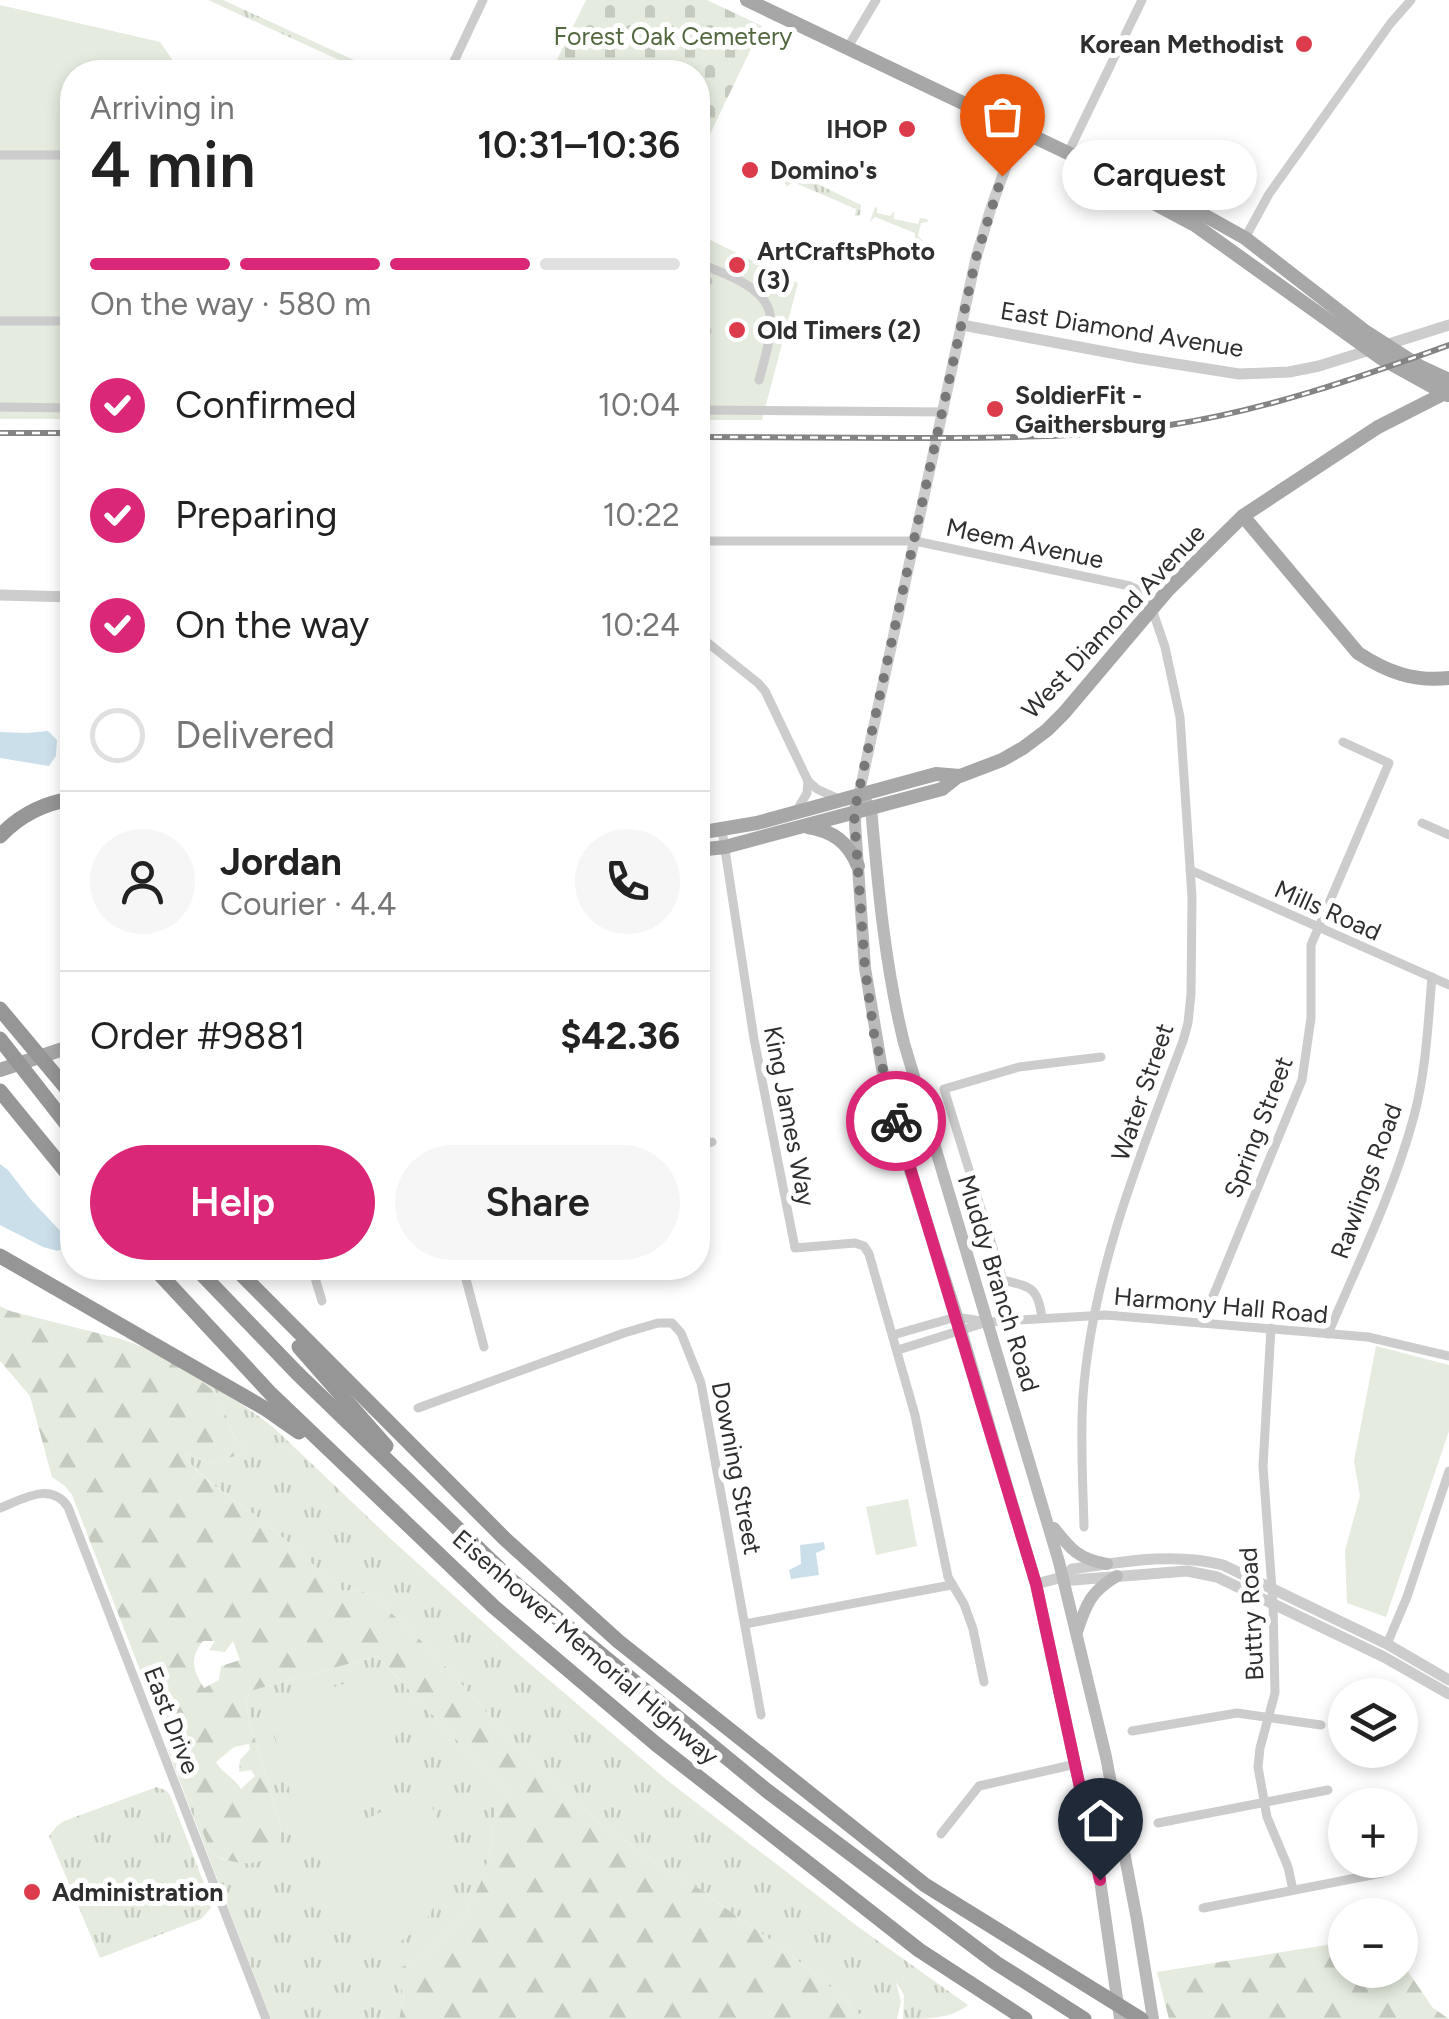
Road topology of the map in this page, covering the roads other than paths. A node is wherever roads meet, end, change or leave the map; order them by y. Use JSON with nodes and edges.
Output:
{"nodes":[{"id":1,"x":483,"y":0,"type":"edge"},
{"id":2,"x":747,"y":0,"type":"edge"},
{"id":3,"x":876,"y":0,"type":"edge"},
{"id":4,"x":1142,"y":0,"type":"edge"},
{"id":5,"x":1411,"y":0,"type":"edge"},
{"id":6,"x":848,"y":47,"type":"junction"},
{"id":7,"x":455,"y":60,"type":"edge"},
{"id":8,"x":1018,"y":130,"type":"junction"},
{"id":9,"x":1068,"y":153,"type":"junction"},
{"id":10,"x":0,"y":154,"type":"edge"},
{"id":11,"x":60,"y":155,"type":"edge"},
{"id":12,"x":1135,"y":184,"type":"junction"},
{"id":13,"x":1244,"y":238,"type":"junction"},
{"id":14,"x":710,"y":268,"type":"edge"},
{"id":15,"x":0,"y":320,"type":"edge"},
{"id":16,"x":60,"y":322,"type":"edge"},
{"id":17,"x":962,"y":325,"type":"junction"},
{"id":18,"x":1449,"y":325,"type":"edge"},
{"id":19,"x":1359,"y":335,"type":"junction"},
{"id":20,"x":760,"y":380,"type":"dead end"},
{"id":21,"x":1449,"y":380,"type":"edge"},
{"id":22,"x":1449,"y":393,"type":"edge"},
{"id":23,"x":0,"y":407,"type":"edge"},
{"id":24,"x":60,"y":408,"type":"edge"},
{"id":25,"x":710,"y":410,"type":"edge"},
{"id":26,"x":944,"y":412,"type":"junction"},
{"id":27,"x":1243,"y":516,"type":"junction"},
{"id":28,"x":915,"y":541,"type":"junction"},
{"id":29,"x":710,"y":542,"type":"edge"},
{"id":30,"x":0,"y":595,"type":"edge"},
{"id":31,"x":60,"y":596,"type":"edge"},
{"id":32,"x":1152,"y":609,"type":"junction"},
{"id":33,"x":710,"y":644,"type":"edge"},
{"id":34,"x":1449,"y":678,"type":"edge"},
{"id":35,"x":1343,"y":742,"type":"dead end"},
{"id":36,"x":956,"y":776,"type":"junction"},
{"id":37,"x":808,"y":781,"type":"junction"},
{"id":38,"x":859,"y":794,"type":"junction"},
{"id":39,"x":840,"y":799,"type":"junction"},
{"id":40,"x":60,"y":800,"type":"edge"},
{"id":41,"x":870,"y":808,"type":"junction"},
{"id":42,"x":854,"y":813,"type":"junction"},
{"id":43,"x":798,"y":820,"type":"junction"},
{"id":44,"x":1422,"y":822,"type":"dead end"},
{"id":45,"x":722,"y":830,"type":"junction"},
{"id":46,"x":710,"y":832,"type":"edge"},
{"id":47,"x":1449,"y":835,"type":"edge"},
{"id":48,"x":0,"y":836,"type":"edge"},
{"id":49,"x":724,"y":847,"type":"junction"},
{"id":50,"x":710,"y":849,"type":"edge"},
{"id":51,"x":858,"y":866,"type":"junction"},
{"id":52,"x":1190,"y":870,"type":"junction"},
{"id":53,"x":1319,"y":928,"type":"junction"},
{"id":54,"x":1432,"y":977,"type":"junction"},
{"id":55,"x":1449,"y":984,"type":"edge"},
{"id":56,"x":0,"y":1005,"type":"edge"},
{"id":57,"x":0,"y":1039,"type":"edge"},
{"id":58,"x":60,"y":1050,"type":"edge"},
{"id":59,"x":1101,"y":1057,"type":"dead end"},
{"id":60,"x":0,"y":1070,"type":"edge"},
{"id":61,"x":60,"y":1082,"type":"edge"},
{"id":62,"x":0,"y":1091,"type":"edge"},
{"id":63,"x":60,"y":1117,"type":"edge"},
{"id":64,"x":60,"y":1164,"type":"edge"},
{"id":65,"x":0,"y":1256,"type":"edge"},
{"id":66,"x":165,"y":1280,"type":"edge"},
{"id":67,"x":208,"y":1280,"type":"edge"},
{"id":68,"x":242,"y":1280,"type":"edge"},
{"id":69,"x":244,"y":1280,"type":"edge"},
{"id":70,"x":316,"y":1280,"type":"edge"},
{"id":71,"x":465,"y":1280,"type":"edge"},
{"id":72,"x":322,"y":1302,"type":"dead end"},
{"id":73,"x":1094,"y":1316,"type":"junction"},
{"id":74,"x":1042,"y":1318,"type":"junction"},
{"id":75,"x":987,"y":1322,"type":"junction"},
{"id":76,"x":1202,"y":1323,"type":"junction"},
{"id":77,"x":958,"y":1324,"type":"junction"},
{"id":78,"x":1271,"y":1328,"type":"junction"},
{"id":79,"x":1328,"y":1334,"type":"junction"},
{"id":80,"x":894,"y":1335,"type":"junction"},
{"id":81,"x":484,"y":1347,"type":"dead end"},
{"id":82,"x":898,"y":1350,"type":"junction"},
{"id":83,"x":1449,"y":1356,"type":"edge"},
{"id":84,"x":418,"y":1408,"type":"dead end"},
{"id":85,"x":339,"y":1460,"type":"junction"},
{"id":86,"x":1449,"y":1471,"type":"edge"},
{"id":87,"x":1444,"y":1504,"type":"edge"},
{"id":88,"x":0,"y":1508,"type":"edge"},
{"id":89,"x":448,"y":1518,"type":"junction"},
{"id":90,"x":1047,"y":1519,"type":"junction"},
{"id":91,"x":1084,"y":1527,"type":"dead end"},
{"id":92,"x":1112,"y":1570,"type":"junction"},
{"id":93,"x":1063,"y":1577,"type":"junction"},
{"id":94,"x":1036,"y":1584,"type":"junction"},
{"id":95,"x":951,"y":1585,"type":"junction"},
{"id":96,"x":1273,"y":1596,"type":"junction"},
{"id":97,"x":745,"y":1624,"type":"junction"},
{"id":98,"x":1077,"y":1634,"type":"junction"},
{"id":99,"x":1387,"y":1644,"type":"junction"},
{"id":100,"x":1449,"y":1680,"type":"edge"},
{"id":101,"x":984,"y":1682,"type":"dead end"},
{"id":102,"x":1449,"y":1694,"type":"edge"},
{"id":103,"x":760,"y":1715,"type":"dead end"},
{"id":104,"x":1268,"y":1718,"type":"junction"},
{"id":105,"x":1321,"y":1725,"type":"dead end"},
{"id":106,"x":1132,"y":1732,"type":"dead end"},
{"id":107,"x":1076,"y":1764,"type":"junction"},
{"id":108,"x":1328,"y":1790,"type":"dead end"},
{"id":109,"x":1263,"y":1802,"type":"junction"},
{"id":110,"x":1158,"y":1823,"type":"dead end"},
{"id":111,"x":942,"y":1834,"type":"dead end"},
{"id":112,"x":1356,"y":1878,"type":"edge"},
{"id":113,"x":1293,"y":1890,"type":"junction"},
{"id":114,"x":1204,"y":1908,"type":"dead end"},
{"id":115,"x":266,"y":2019,"type":"edge"},
{"id":116,"x":1024,"y":2019,"type":"edge"},
{"id":117,"x":1084,"y":2019,"type":"edge"},
{"id":118,"x":1120,"y":2019,"type":"edge"},
{"id":119,"x":1141,"y":2019,"type":"edge"},
{"id":120,"x":1153,"y":2019,"type":"edge"}],
"edges":[{"from":1,"to":7,"type":"street"},
{"from":2,"to":6,"type":"main road"},
{"from":3,"to":6,"type":"street"},
{"from":4,"to":9,"type":"street"},
{"from":5,"to":13,"type":"street"},
{"from":6,"to":8,"type":"main road"},
{"from":8,"to":9,"type":"main road"},
{"from":8,"to":17,"type":"street"},
{"from":9,"to":12,"type":"main road"},
{"from":10,"to":11,"type":"street"},
{"from":12,"to":13,"type":"main road"},
{"from":12,"to":19,"type":"main road"},
{"from":13,"to":19,"type":"main road"},
{"from":14,"to":20,"type":"street"},
{"from":15,"to":16,"type":"street"},
{"from":17,"to":18,"type":"street","name":"East Diamond Avenue"},
{"from":17,"to":26,"type":"street"},
{"from":19,"to":21,"type":"main road"},
{"from":19,"to":22,"type":"main road"},
{"from":22,"to":27,"type":"main road","name":"West Diamond Avenue"},
{"from":23,"to":24,"type":"street"},
{"from":25,"to":26,"type":"street"},
{"from":26,"to":28,"type":"street"},
{"from":27,"to":32,"type":"main road","name":"West Diamond Avenue"},
{"from":27,"to":34,"type":"main road"},
{"from":28,"to":29,"type":"street","name":"Meem Avenue"},
{"from":28,"to":32,"type":"street","name":"Meem Avenue"},
{"from":28,"to":38,"type":"street"},
{"from":30,"to":31,"type":"street"},
{"from":32,"to":36,"type":"main road","name":"West Diamond Avenue"},
{"from":32,"to":52,"type":"street","name":"Water Street"},
{"from":33,"to":37,"type":"street"},
{"from":35,"to":53,"type":"street","name":"Spring Street"},
{"from":36,"to":38,"type":"main road","name":"West Diamond Avenue"},
{"from":36,"to":41,"type":"main road","name":"West Diamond Avenue"},
{"from":37,"to":39,"type":"street"},
{"from":37,"to":43,"type":"street"},
{"from":38,"to":39,"type":"main road","name":"West Diamond Avenue"},
{"from":38,"to":41,"type":"main road"},
{"from":38,"to":42,"type":"main road","name":"Muddy Branch Road"},
{"from":39,"to":43,"type":"main road","name":"West Diamond Avenue"},
{"from":40,"to":48,"type":"highway"},
{"from":41,"to":42,"type":"main road","name":"West Diamond Avenue"},
{"from":41,"to":75,"type":"main road","name":"Muddy Branch Road"},
{"from":42,"to":43,"type":"main road","name":"West Diamond Avenue"},
{"from":42,"to":51,"type":"main road","name":"Muddy Branch Road"},
{"from":43,"to":45,"type":"main road","name":"West Diamond Avenue"},
{"from":43,"to":49,"type":"main road","name":"West Diamond Avenue"},
{"from":43,"to":51,"type":"main road"},
{"from":44,"to":47,"type":"street"},
{"from":45,"to":46,"type":"main road","name":"West Diamond Avenue"},
{"from":45,"to":49,"type":"street","name":"King James Way"},
{"from":49,"to":50,"type":"main road","name":"West Diamond Avenue"},
{"from":49,"to":80,"type":"street","name":"King James Way"},
{"from":51,"to":77,"type":"main road","name":"Muddy Branch Road"},
{"from":52,"to":53,"type":"street","name":"Mills Road"},
{"from":52,"to":73,"type":"street","name":"Water Street"},
{"from":53,"to":54,"type":"street","name":"Mills Road"},
{"from":53,"to":76,"type":"street","name":"Spring Street"},
{"from":54,"to":55,"type":"street","name":"Mills Road"},
{"from":54,"to":79,"type":"street","name":"Rawlings Road"},
{"from":56,"to":61,"type":"highway"},
{"from":57,"to":63,"type":"highway"},
{"from":58,"to":60,"type":"main road"},
{"from":59,"to":74,"type":"street"},
{"from":62,"to":64,"type":"highway"},
{"from":65,"to":85,"type":"highway"},
{"from":66,"to":85,"type":"highway","name":"Eisenhower Memorial Highway"},
{"from":67,"to":89,"type":"highway"},
{"from":68,"to":89,"type":"highway"},
{"from":69,"to":119,"type":"highway"},
{"from":70,"to":72,"type":"street"},
{"from":71,"to":81,"type":"street"},
{"from":73,"to":74,"type":"street","name":"Harmony Hall Road"},
{"from":73,"to":76,"type":"street","name":"Harmony Hall Road"},
{"from":73,"to":91,"type":"street","name":"Water Street"},
{"from":74,"to":75,"type":"street","name":"Harmony Hall Road"},
{"from":75,"to":77,"type":"street"},
{"from":75,"to":90,"type":"main road","name":"Muddy Branch Road"},
{"from":76,"to":78,"type":"street","name":"Harmony Hall Road"},
{"from":77,"to":80,"type":"street"},
{"from":77,"to":82,"type":"street"},
{"from":77,"to":94,"type":"main road","name":"Muddy Branch Road"},
{"from":78,"to":79,"type":"street","name":"Harmony Hall Road"},
{"from":78,"to":96,"type":"street","name":"Buttry Road"},
{"from":79,"to":83,"type":"street","name":"Harmony Hall Road"},
{"from":80,"to":82,"type":"street","name":"King James Way"},
{"from":82,"to":95,"type":"street","name":"King James Way"},
{"from":84,"to":97,"type":"street","name":"Downing Street"},
{"from":85,"to":116,"type":"highway","name":"Eisenhower Memorial Highway"},
{"from":86,"to":87,"type":"street"},
{"from":87,"to":99,"type":"street"},
{"from":88,"to":115,"type":"street","name":"East Drive"},
{"from":89,"to":117,"type":"highway"},
{"from":90,"to":92,"type":"main road"},
{"from":90,"to":93,"type":"main road","name":"Muddy Branch Road"},
{"from":92,"to":93,"type":"street"},
{"from":92,"to":96,"type":"street"},
{"from":92,"to":98,"type":"main road"},
{"from":93,"to":94,"type":"street"},
{"from":93,"to":98,"type":"main road","name":"Muddy Branch Road"},
{"from":94,"to":107,"type":"main road","name":"Muddy Branch Road"},
{"from":95,"to":97,"type":"street"},
{"from":95,"to":101,"type":"street","name":"King James Way"},
{"from":96,"to":99,"type":"street"},
{"from":96,"to":102,"type":"street"},
{"from":96,"to":104,"type":"street","name":"Buttry Road"},
{"from":97,"to":103,"type":"street","name":"Downing Street"},
{"from":98,"to":120,"type":"main road","name":"Muddy Branch Road"},
{"from":99,"to":100,"type":"street"},
{"from":104,"to":105,"type":"street"},
{"from":104,"to":106,"type":"street"},
{"from":104,"to":109,"type":"street","name":"Buttry Road"},
{"from":107,"to":111,"type":"street"},
{"from":107,"to":118,"type":"main road","name":"Muddy Branch Road"},
{"from":108,"to":109,"type":"street"},
{"from":109,"to":110,"type":"street"},
{"from":109,"to":113,"type":"street","name":"Buttry Road"},
{"from":112,"to":113,"type":"street"},
{"from":113,"to":114,"type":"street"}]}
